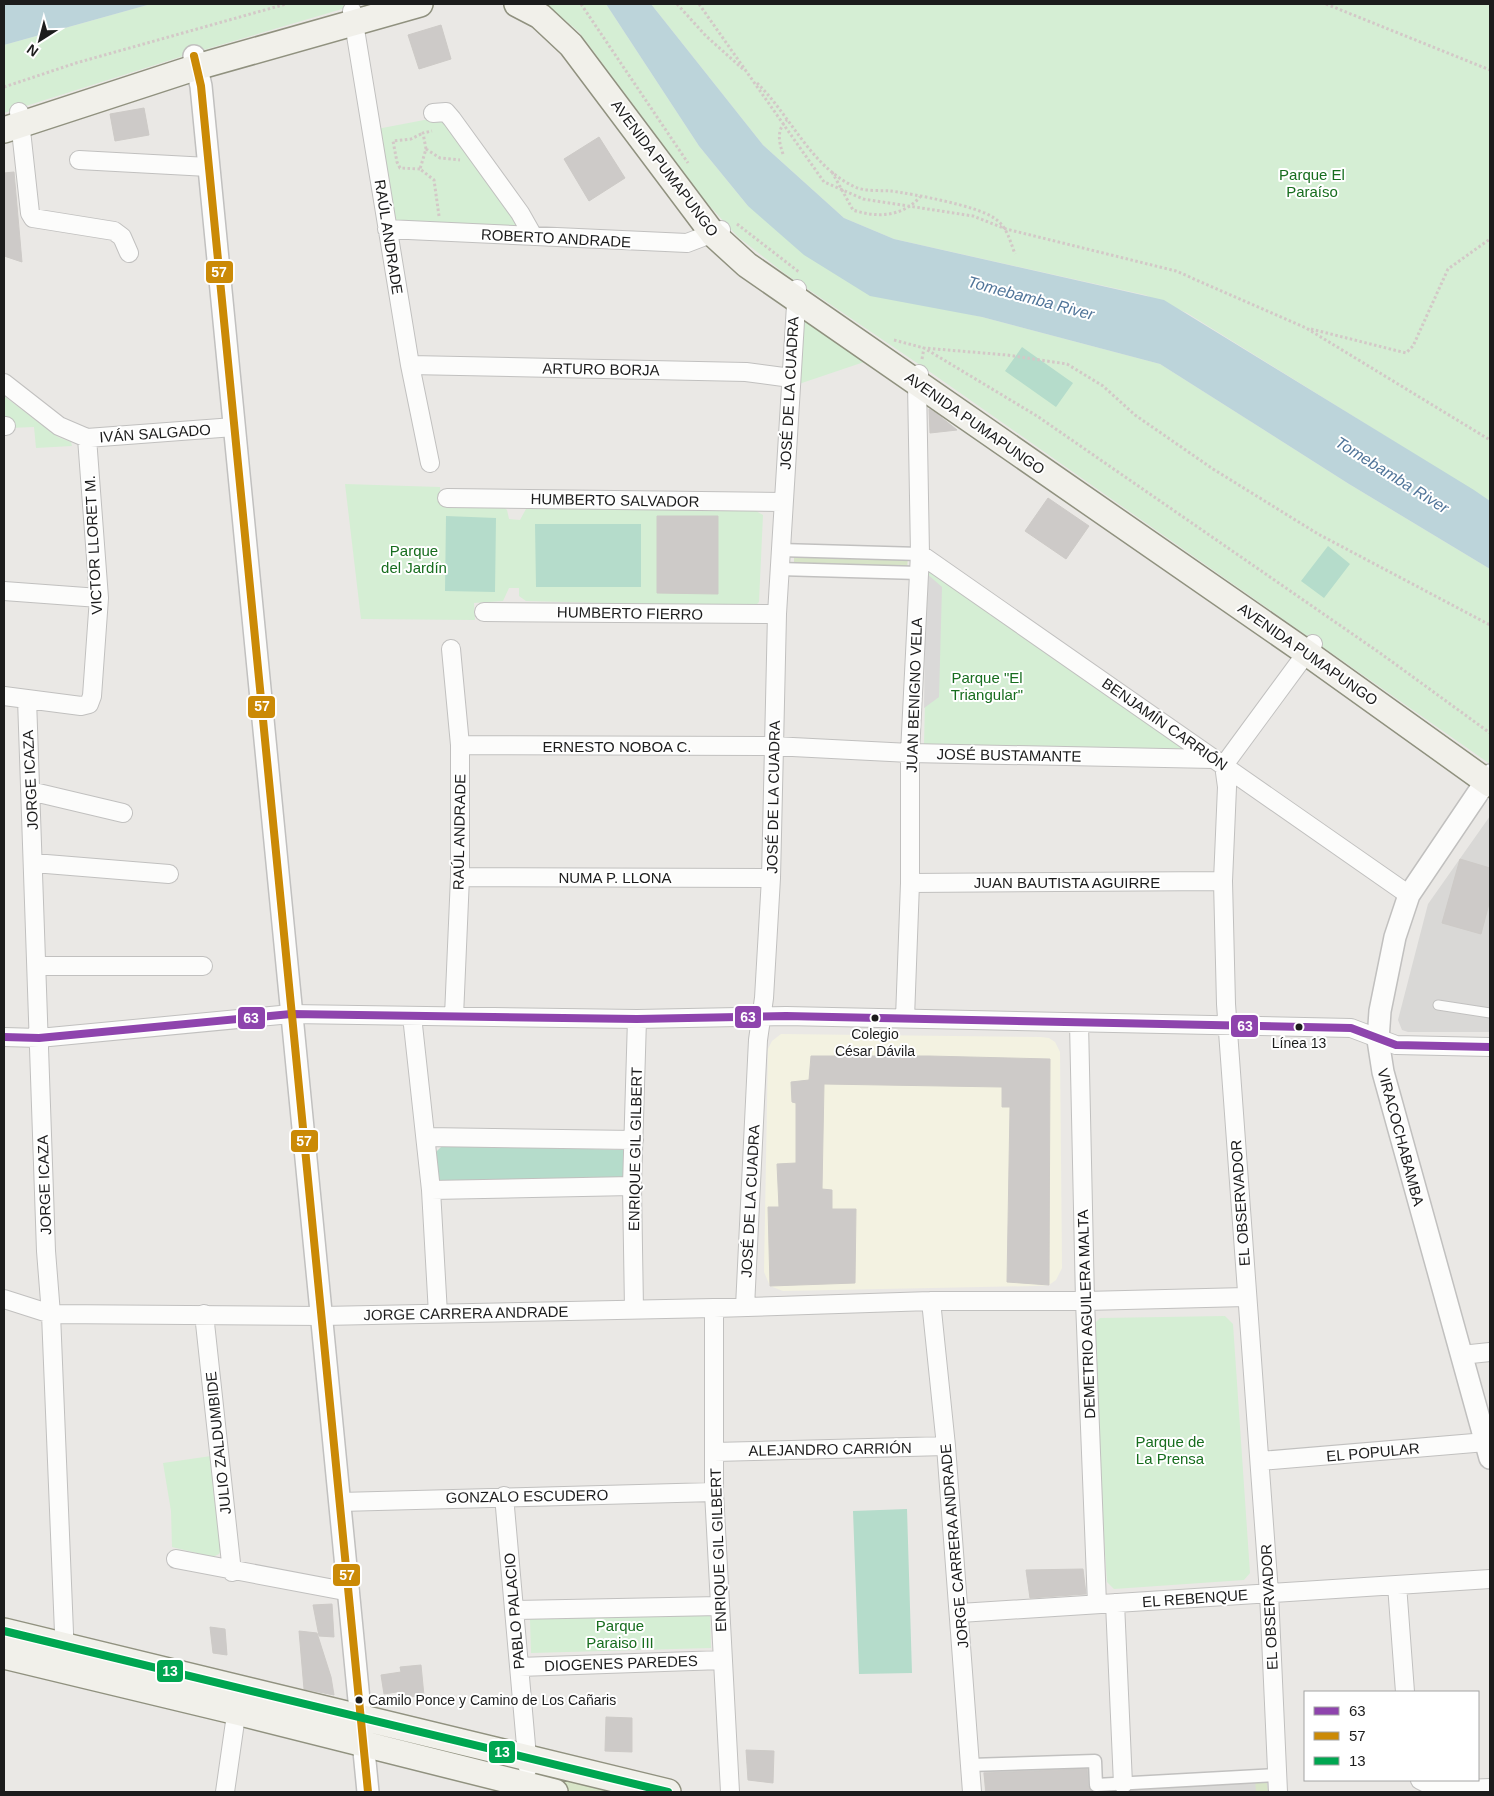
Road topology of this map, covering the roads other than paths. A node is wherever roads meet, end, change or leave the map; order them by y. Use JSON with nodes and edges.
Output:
{"nodes":[{"id":1,"x":420,"y":4,"type":"edge"},
{"id":2,"x":517,"y":4,"type":"edge"},
{"id":3,"x":353,"y":16,"type":"junction"},
{"id":4,"x":196,"y":61,"type":"junction"},
{"id":5,"x":433,"y":112,"type":"dead end"},
{"id":6,"x":15,"y":122,"type":"edge"},
{"id":7,"x":79,"y":160,"type":"dead end"},
{"id":8,"x":208,"y":168,"type":"junction"},
{"id":9,"x":723,"y":228,"type":"junction"},
{"id":10,"x":387,"y":229,"type":"junction"},
{"id":11,"x":533,"y":236,"type":"junction"},
{"id":12,"x":129,"y":253,"type":"dead end"},
{"id":13,"x":798,"y":287,"type":"junction"},
{"id":14,"x":410,"y":365,"type":"junction"},
{"id":15,"x":918,"y":377,"type":"junction"},
{"id":16,"x":791,"y":378,"type":"junction"},
{"id":17,"x":4,"y":383,"type":"edge"},
{"id":18,"x":234,"y":427,"type":"junction"},
{"id":19,"x":87,"y":438,"type":"junction"},
{"id":20,"x":430,"y":463,"type":"dead end"},
{"id":21,"x":446,"y":498,"type":"dead end"},
{"id":22,"x":783,"y":502,"type":"junction"},
{"id":23,"x":780,"y":550,"type":"junction"},
{"id":24,"x":920,"y":554,"type":"junction"},
{"id":25,"x":779,"y":569,"type":"junction"},
{"id":26,"x":919,"y":573,"type":"junction"},
{"id":27,"x":4,"y":590,"type":"edge"},
{"id":28,"x":99,"y":598,"type":"junction"},
{"id":29,"x":484,"y":612,"type":"dead end"},
{"id":30,"x":777,"y":614,"type":"junction"},
{"id":31,"x":1310,"y":648,"type":"junction"},
{"id":32,"x":451,"y":650,"type":"dead end"},
{"id":33,"x":4,"y":696,"type":"edge"},
{"id":34,"x":26,"y":699,"type":"junction"},
{"id":35,"x":460,"y":745,"type":"junction"},
{"id":36,"x":774,"y":746,"type":"junction"},
{"id":37,"x":910,"y":753,"type":"junction"},
{"id":38,"x":1219,"y":762,"type":"junction"},
{"id":39,"x":1489,"y":780,"type":"edge"},
{"id":40,"x":30,"y":791,"type":"junction"},
{"id":41,"x":123,"y":813,"type":"dead end"},
{"id":42,"x":34,"y":863,"type":"junction"},
{"id":43,"x":169,"y":874,"type":"dead end"},
{"id":44,"x":460,"y":877,"type":"junction"},
{"id":45,"x":771,"y":878,"type":"junction"},
{"id":46,"x":1223,"y":881,"type":"junction"},
{"id":47,"x":910,"y":882,"type":"junction"},
{"id":48,"x":1409,"y":895,"type":"junction"},
{"id":49,"x":37,"y":966,"type":"junction"},
{"id":50,"x":203,"y":966,"type":"dead end"},
{"id":51,"x":1438,"y":1005,"type":"dead end"},
{"id":52,"x":1490,"y":1013,"type":"edge"},
{"id":53,"x":291,"y":1014,"type":"junction"},
{"id":54,"x":412,"y":1016,"type":"junction"},
{"id":55,"x":454,"y":1016,"type":"junction"},
{"id":56,"x":762,"y":1016,"type":"junction"},
{"id":57,"x":905,"y":1018,"type":"junction"},
{"id":58,"x":638,"y":1019,"type":"junction"},
{"id":59,"x":1079,"y":1023,"type":"junction"},
{"id":60,"x":1229,"y":1025,"type":"junction"},
{"id":61,"x":4,"y":1038,"type":"edge"},
{"id":62,"x":39,"y":1038,"type":"junction"},
{"id":63,"x":1378,"y":1040,"type":"junction"},
{"id":64,"x":1490,"y":1047,"type":"edge"},
{"id":65,"x":426,"y":1137,"type":"junction"},
{"id":66,"x":634,"y":1140,"type":"junction"},
{"id":67,"x":632,"y":1186,"type":"junction"},
{"id":68,"x":431,"y":1190,"type":"junction"},
{"id":69,"x":1246,"y":1296,"type":"junction"},
{"id":70,"x":4,"y":1299,"type":"edge"},
{"id":71,"x":931,"y":1301,"type":"junction"},
{"id":72,"x":1084,"y":1301,"type":"junction"},
{"id":73,"x":745,"y":1307,"type":"junction"},
{"id":74,"x":714,"y":1308,"type":"junction"},
{"id":75,"x":634,"y":1309,"type":"junction"},
{"id":76,"x":51,"y":1314,"type":"junction"},
{"id":77,"x":204,"y":1314,"type":"junction"},
{"id":78,"x":438,"y":1314,"type":"junction"},
{"id":79,"x":322,"y":1316,"type":"junction"},
{"id":80,"x":1490,"y":1352,"type":"edge"},
{"id":81,"x":1461,"y":1354,"type":"junction"},
{"id":82,"x":946,"y":1446,"type":"junction"},
{"id":83,"x":1488,"y":1450,"type":"edge"},
{"id":84,"x":714,"y":1452,"type":"junction"},
{"id":85,"x":1260,"y":1461,"type":"junction"},
{"id":86,"x":714,"y":1492,"type":"junction"},
{"id":87,"x":504,"y":1496,"type":"junction"},
{"id":88,"x":340,"y":1502,"type":"junction"},
{"id":89,"x":176,"y":1559,"type":"dead end"},
{"id":90,"x":232,"y":1572,"type":"junction"},
{"id":91,"x":1490,"y":1579,"type":"edge"},
{"id":92,"x":1397,"y":1585,"type":"junction"},
{"id":93,"x":350,"y":1592,"type":"junction"},
{"id":94,"x":1269,"y":1593,"type":"junction"},
{"id":95,"x":1114,"y":1603,"type":"junction"},
{"id":96,"x":1097,"y":1604,"type":"junction"},
{"id":97,"x":720,"y":1606,"type":"junction"},
{"id":98,"x":514,"y":1610,"type":"junction"},
{"id":99,"x":960,"y":1613,"type":"junction"},
{"id":100,"x":4,"y":1631,"type":"edge"},
{"id":101,"x":4,"y":1656,"type":"edge"},
{"id":102,"x":65,"y":1659,"type":"junction"},
{"id":103,"x":722,"y":1660,"type":"junction"},
{"id":104,"x":519,"y":1667,"type":"junction"},
{"id":105,"x":1406,"y":1691,"type":"edge"},
{"id":106,"x":238,"y":1700,"type":"junction"},
{"id":107,"x":360,"y":1718,"type":"junction"},
{"id":108,"x":364,"y":1744,"type":"junction"},
{"id":109,"x":527,"y":1759,"type":"junction"},
{"id":110,"x":970,"y":1765,"type":"junction"},
{"id":111,"x":1422,"y":1781,"type":"edge"},
{"id":112,"x":1123,"y":1784,"type":"junction"},
{"id":113,"x":1278,"y":1784,"type":"edge"},
{"id":114,"x":530,"y":1786,"type":"junction"},
{"id":115,"x":1490,"y":1788,"type":"edge"},
{"id":116,"x":225,"y":1792,"type":"edge"},
{"id":117,"x":368,"y":1792,"type":"edge"},
{"id":118,"x":555,"y":1792,"type":"edge"},
{"id":119,"x":668,"y":1792,"type":"edge"},
{"id":120,"x":730,"y":1792,"type":"edge"},
{"id":121,"x":972,"y":1792,"type":"edge"}],
"edges":[{"from":1,"to":3,"type":"main road"},
{"from":2,"to":9,"type":"main road","name":"AVENIDA PUMAPUNGO"},
{"from":3,"to":4,"type":"main road"},
{"from":3,"to":10,"type":"street","name":"RAÚL ANDRADE"},
{"from":4,"to":6,"type":"main road"},
{"from":4,"to":8,"type":"street"},
{"from":5,"to":11,"type":"street"},
{"from":6,"to":12,"type":"street"},
{"from":7,"to":8,"type":"street"},
{"from":8,"to":18,"type":"street"},
{"from":9,"to":11,"type":"street","name":"ROBERTO ANDRADE"},
{"from":9,"to":13,"type":"main road","name":"AVENIDA PUMAPUNGO"},
{"from":10,"to":11,"type":"street","name":"ROBERTO ANDRADE"},
{"from":10,"to":14,"type":"street","name":"RAÚL ANDRADE"},
{"from":13,"to":15,"type":"main road","name":"AVENIDA PUMAPUNGO"},
{"from":13,"to":16,"type":"street","name":"JOSÉ DE LA CUADRA"},
{"from":14,"to":16,"type":"street","name":"ARTURO BORJA"},
{"from":14,"to":20,"type":"street","name":"RAÚL ANDRADE"},
{"from":15,"to":24,"type":"street","name":"JUAN BENIGNO VELA"},
{"from":15,"to":31,"type":"main road","name":"AVENIDA PUMAPUNGO"},
{"from":16,"to":22,"type":"street","name":"JOSÉ DE LA CUADRA"},
{"from":17,"to":19,"type":"street","name":"IVÁN SALGADO"},
{"from":18,"to":19,"type":"street","name":"IVÁN SALGADO"},
{"from":18,"to":53,"type":"street"},
{"from":19,"to":28,"type":"street","name":"VICTOR LLORET M."},
{"from":21,"to":22,"type":"street","name":"HUMBERTO SALVADOR"},
{"from":22,"to":23,"type":"street","name":"JOSÉ DE LA CUADRA"},
{"from":23,"to":24,"type":"street"},
{"from":23,"to":25,"type":"street","name":"JOSÉ DE LA CUADRA"},
{"from":24,"to":26,"type":"street","name":"JUAN BENIGNO VELA"},
{"from":24,"to":38,"type":"street","name":"BENJAMÍN CARRIÓN"},
{"from":25,"to":26,"type":"street"},
{"from":25,"to":30,"type":"street","name":"JOSÉ DE LA CUADRA"},
{"from":26,"to":37,"type":"street","name":"JUAN BENIGNO VELA"},
{"from":27,"to":28,"type":"street"},
{"from":28,"to":34,"type":"street","name":"VICTOR LLORET M."},
{"from":29,"to":30,"type":"street","name":"HUMBERTO FIERRO"},
{"from":30,"to":36,"type":"street","name":"JOSÉ DE LA CUADRA"},
{"from":31,"to":38,"type":"street"},
{"from":31,"to":39,"type":"main road","name":"AVENIDA PUMAPUNGO"},
{"from":32,"to":35,"type":"street","name":"RAÚL ANDRADE"},
{"from":33,"to":34,"type":"street"},
{"from":34,"to":40,"type":"street","name":"JORGE ICAZA"},
{"from":35,"to":36,"type":"street","name":"ERNESTO NOBOA C."},
{"from":35,"to":44,"type":"street","name":"RAÚL ANDRADE"},
{"from":36,"to":37,"type":"street","name":"JOSÉ BUSTAMANTE"},
{"from":36,"to":45,"type":"street","name":"JOSÉ DE LA CUADRA"},
{"from":37,"to":38,"type":"street","name":"JOSÉ BUSTAMANTE"},
{"from":37,"to":47,"type":"street","name":"JUAN BENIGNO VELA"},
{"from":38,"to":46,"type":"street","name":"EL OBSERVADOR"},
{"from":38,"to":48,"type":"street","name":"BENJAMÍN CARRIÓN"},
{"from":39,"to":48,"type":"street","name":"VIRACOCHABAMBA"},
{"from":40,"to":41,"type":"street"},
{"from":40,"to":42,"type":"street","name":"JORGE ICAZA"},
{"from":42,"to":43,"type":"street"},
{"from":42,"to":49,"type":"street","name":"JORGE ICAZA"},
{"from":44,"to":45,"type":"street","name":"NUMA P. LLONA"},
{"from":44,"to":55,"type":"street","name":"RAÚL ANDRADE"},
{"from":45,"to":56,"type":"street","name":"JOSÉ DE LA CUADRA"},
{"from":46,"to":47,"type":"street","name":"JUAN BAUTISTA AGUIRRE"},
{"from":46,"to":60,"type":"street","name":"EL OBSERVADOR"},
{"from":47,"to":57,"type":"street","name":"JUAN BENIGNO VELA"},
{"from":48,"to":63,"type":"street","name":"VIRACOCHABAMBA"},
{"from":49,"to":50,"type":"street"},
{"from":49,"to":62,"type":"street","name":"JORGE ICAZA"},
{"from":51,"to":52,"type":"lane"},
{"from":53,"to":54,"type":"street"},
{"from":53,"to":62,"type":"street"},
{"from":53,"to":79,"type":"street"},
{"from":54,"to":55,"type":"street"},
{"from":54,"to":65,"type":"street"},
{"from":55,"to":58,"type":"street"},
{"from":56,"to":57,"type":"street"},
{"from":56,"to":58,"type":"street"},
{"from":56,"to":73,"type":"street","name":"JOSÉ DE LA CUADRA"},
{"from":57,"to":59,"type":"street"},
{"from":58,"to":66,"type":"street","name":"ENRIQUE GIL GILBERT"},
{"from":59,"to":60,"type":"street"},
{"from":59,"to":72,"type":"street","name":"DEMETRIO AGUILERA MALTA"},
{"from":60,"to":63,"type":"street"},
{"from":60,"to":69,"type":"street","name":"EL OBSERVADOR"},
{"from":61,"to":62,"type":"street"},
{"from":62,"to":76,"type":"street","name":"JORGE ICAZA"},
{"from":63,"to":64,"type":"street"},
{"from":63,"to":81,"type":"street","name":"VIRACOCHABAMBA"},
{"from":65,"to":66,"type":"street"},
{"from":65,"to":68,"type":"street"},
{"from":66,"to":67,"type":"street","name":"ENRIQUE GIL GILBERT"},
{"from":67,"to":68,"type":"street"},
{"from":67,"to":75,"type":"street","name":"ENRIQUE GIL GILBERT"},
{"from":68,"to":78,"type":"street"},
{"from":69,"to":72,"type":"street","name":"JORGE CARRERA ANDRADE"},
{"from":69,"to":85,"type":"street","name":"EL OBSERVADOR"},
{"from":70,"to":76,"type":"street","name":"JORGE CARRERA ANDRADE"},
{"from":71,"to":72,"type":"street","name":"JORGE CARRERA ANDRADE"},
{"from":71,"to":73,"type":"street","name":"JORGE CARRERA ANDRADE"},
{"from":71,"to":82,"type":"street","name":"JORGE CARRERA ANDRADE"},
{"from":72,"to":96,"type":"street","name":"DEMETRIO AGUILERA MALTA"},
{"from":73,"to":74,"type":"street","name":"JORGE CARRERA ANDRADE"},
{"from":74,"to":75,"type":"street","name":"JORGE CARRERA ANDRADE"},
{"from":74,"to":84,"type":"street","name":"ENRIQUE GIL GILBERT"},
{"from":75,"to":78,"type":"street","name":"JORGE CARRERA ANDRADE"},
{"from":76,"to":77,"type":"street","name":"JORGE CARRERA ANDRADE"},
{"from":76,"to":102,"type":"street","name":"JORGE ICAZA"},
{"from":77,"to":79,"type":"street","name":"JORGE CARRERA ANDRADE"},
{"from":77,"to":90,"type":"street","name":"JULIO ZALDUMBIDE"},
{"from":78,"to":79,"type":"street","name":"JORGE CARRERA ANDRADE"},
{"from":79,"to":88,"type":"street"},
{"from":80,"to":81,"type":"street"},
{"from":81,"to":83,"type":"street","name":"VIRACOCHABAMBA"},
{"from":82,"to":84,"type":"street","name":"ALEJANDRO CARRIÓN"},
{"from":82,"to":99,"type":"street","name":"JORGE CARRERA ANDRADE"},
{"from":83,"to":85,"type":"street","name":"EL POPULAR"},
{"from":84,"to":86,"type":"street","name":"ENRIQUE GIL GILBERT"},
{"from":85,"to":94,"type":"street","name":"EL OBSERVADOR"},
{"from":86,"to":87,"type":"street","name":"GONZALO ESCUDERO"},
{"from":86,"to":97,"type":"street","name":"ENRIQUE GIL GILBERT"},
{"from":87,"to":88,"type":"street","name":"GONZALO ESCUDERO"},
{"from":87,"to":98,"type":"street","name":"PABLO PALACIO"},
{"from":88,"to":93,"type":"street"},
{"from":89,"to":90,"type":"street"},
{"from":90,"to":93,"type":"street"},
{"from":91,"to":92,"type":"street","name":"EL REBENQUE"},
{"from":92,"to":94,"type":"street","name":"EL REBENQUE"},
{"from":92,"to":105,"type":"street"},
{"from":93,"to":107,"type":"street"},
{"from":94,"to":95,"type":"street","name":"EL REBENQUE"},
{"from":94,"to":113,"type":"street","name":"EL OBSERVADOR"},
{"from":95,"to":96,"type":"street","name":"EL REBENQUE"},
{"from":95,"to":112,"type":"street"},
{"from":96,"to":99,"type":"street","name":"EL REBENQUE"},
{"from":97,"to":98,"type":"street"},
{"from":97,"to":103,"type":"street","name":"ENRIQUE GIL GILBERT"},
{"from":98,"to":104,"type":"street","name":"PABLO PALACIO"},
{"from":99,"to":110,"type":"street","name":"JORGE CARRERA ANDRADE"},
{"from":100,"to":102,"type":"main road"},
{"from":101,"to":102,"type":"main road"},
{"from":102,"to":106,"type":"main road"},
{"from":103,"to":104,"type":"street","name":"DIOGENES PAREDES"},
{"from":103,"to":120,"type":"street","name":"ENRIQUE GIL GILBERT"},
{"from":104,"to":109,"type":"street","name":"PABLO PALACIO"},
{"from":106,"to":107,"type":"main road"},
{"from":106,"to":108,"type":"main road"},
{"from":106,"to":116,"type":"street"},
{"from":107,"to":108,"type":"street"},
{"from":107,"to":109,"type":"main road"},
{"from":108,"to":114,"type":"main road"},
{"from":108,"to":117,"type":"street"},
{"from":109,"to":114,"type":"street","name":"PABLO PALACIO"},
{"from":109,"to":119,"type":"main road"},
{"from":110,"to":112,"type":"street"},
{"from":110,"to":121,"type":"street","name":"JORGE CARRERA ANDRADE"},
{"from":111,"to":115,"type":"street"},
{"from":112,"to":113,"type":"street"},
{"from":114,"to":118,"type":"main road"}]}
